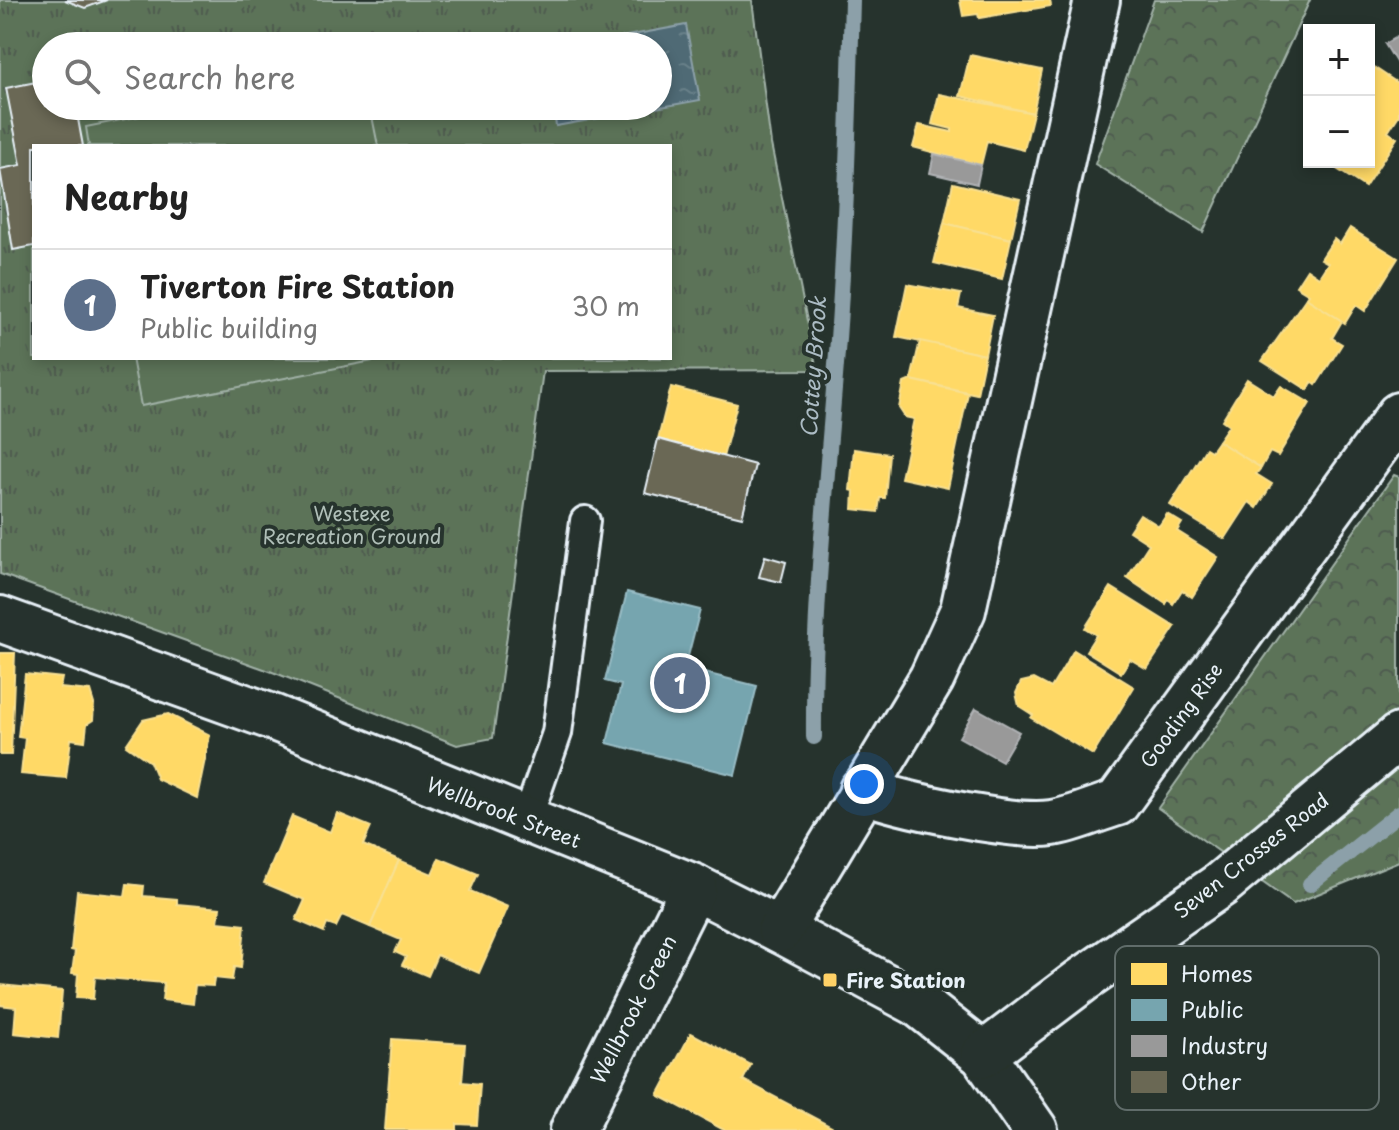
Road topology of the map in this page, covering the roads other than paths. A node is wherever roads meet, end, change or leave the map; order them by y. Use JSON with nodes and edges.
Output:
{"nodes":[{"id":1,"x":1097,"y":0,"type":"edge"},
{"id":2,"x":1399,"y":415,"type":"edge"},
{"id":3,"x":585,"y":521,"type":"dead end"},
{"id":4,"x":0,"y":619,"type":"edge"},
{"id":5,"x":1399,"y":736,"type":"edge"},
{"id":6,"x":862,"y":790,"type":"junction"},
{"id":7,"x":527,"y":819,"type":"junction"},
{"id":8,"x":694,"y":887,"type":"junction"},
{"id":9,"x":780,"y":930,"type":"junction"},
{"id":10,"x":1132,"y":946,"type":"edge"},
{"id":11,"x":1115,"y":958,"type":"edge"},
{"id":12,"x":983,"y":1055,"type":"junction"},
{"id":13,"x":573,"y":1130,"type":"edge"},
{"id":14,"x":1035,"y":1130,"type":"edge"}],
"edges":[{"from":1,"to":6,"type":"street"},
{"from":2,"to":6,"type":"street","name":"Gooding Rise"},
{"from":3,"to":7,"type":"lane"},
{"from":4,"to":7,"type":"street","name":"Wellbrook Street"},
{"from":5,"to":10,"type":"street","name":"Seven Crosses Road"},
{"from":6,"to":9,"type":"street"},
{"from":7,"to":8,"type":"street","name":"Wellbrook Street"},
{"from":8,"to":9,"type":"street","name":"Wellbrook Street"},
{"from":8,"to":13,"type":"street","name":"Wellbrook Green"},
{"from":9,"to":12,"type":"street","name":"Wellbrook Street"},
{"from":11,"to":12,"type":"street","name":"Seven Crosses Road"},
{"from":12,"to":14,"type":"street","name":"Wellbrook Street"}]}
